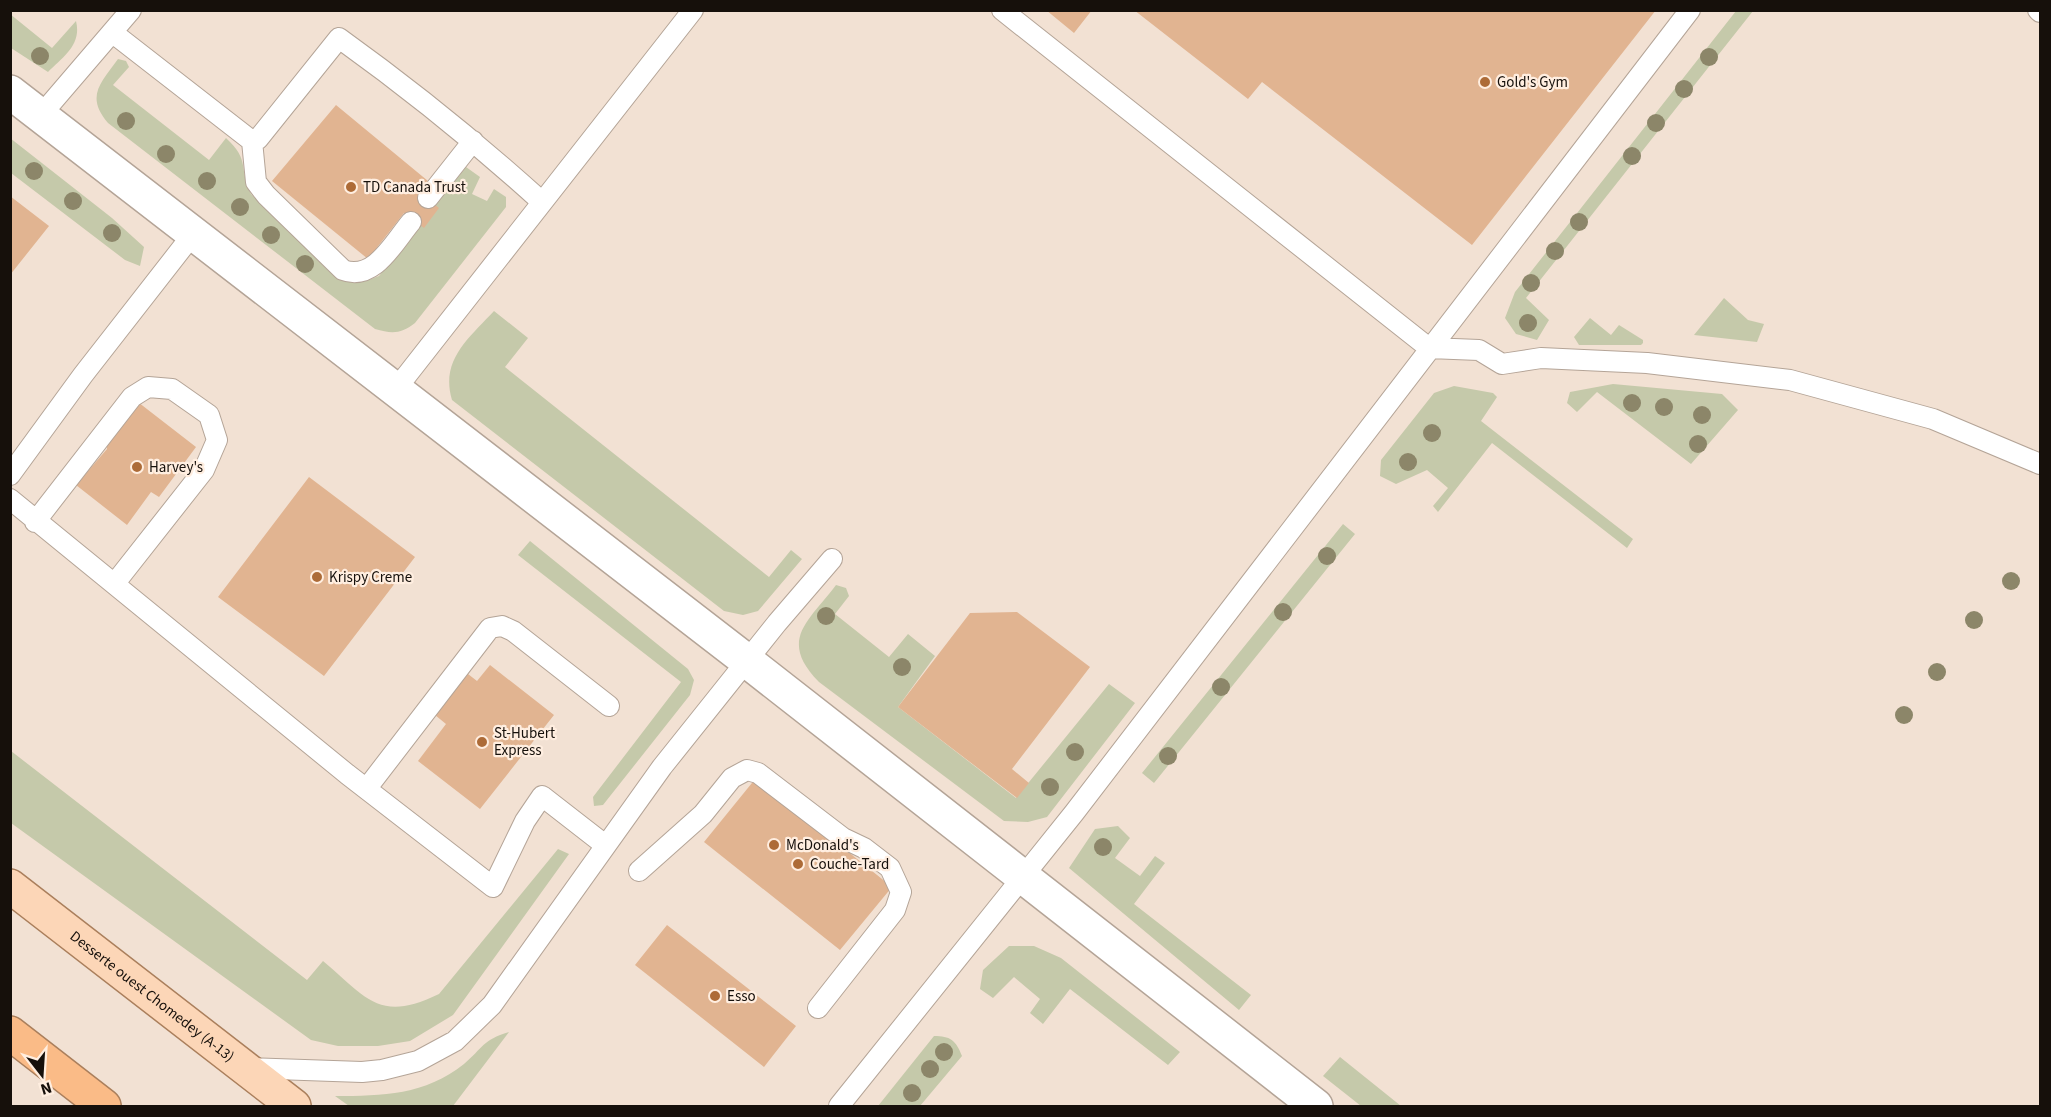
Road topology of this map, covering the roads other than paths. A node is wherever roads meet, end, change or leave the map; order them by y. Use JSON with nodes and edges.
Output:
{"nodes":[{"id":1,"x":131,"y":10,"type":"edge"},
{"id":2,"x":693,"y":10,"type":"edge"},
{"id":3,"x":1002,"y":10,"type":"edge"},
{"id":4,"x":1690,"y":10,"type":"edge"},
{"id":5,"x":113,"y":33,"type":"junction"},
{"id":6,"x":10,"y":92,"type":"edge"},
{"id":7,"x":41,"y":116,"type":"junction"},
{"id":8,"x":252,"y":141,"type":"junction"},
{"id":9,"x":472,"y":141,"type":"junction"},
{"id":10,"x":428,"y":198,"type":"dead end"},
{"id":11,"x":542,"y":202,"type":"junction"},
{"id":12,"x":411,"y":222,"type":"dead end"},
{"id":13,"x":194,"y":234,"type":"junction"},
{"id":14,"x":1429,"y":348,"type":"junction"},
{"id":15,"x":396,"y":389,"type":"junction"},
{"id":16,"x":2040,"y":464,"type":"edge"},
{"id":17,"x":10,"y":475,"type":"edge"},
{"id":18,"x":10,"y":499,"type":"edge"},
{"id":19,"x":35,"y":522,"type":"junction"},
{"id":20,"x":832,"y":559,"type":"dead end"},
{"id":21,"x":115,"y":583,"type":"junction"},
{"id":22,"x":747,"y":661,"type":"junction"},
{"id":23,"x":609,"y":706,"type":"dead end"},
{"id":24,"x":366,"y":788,"type":"junction"},
{"id":25,"x":605,"y":844,"type":"junction"},
{"id":26,"x":639,"y":871,"type":"dead end"},
{"id":27,"x":1022,"y":878,"type":"junction"},
{"id":28,"x":10,"y":886,"type":"edge"},
{"id":29,"x":818,"y":1008,"type":"dead end"},
{"id":30,"x":10,"y":1034,"type":"edge"},
{"id":31,"x":244,"y":1068,"type":"junction"},
{"id":32,"x":104,"y":1107,"type":"edge"},
{"id":33,"x":294,"y":1107,"type":"edge"},
{"id":34,"x":839,"y":1107,"type":"edge"},
{"id":35,"x":1316,"y":1107,"type":"edge"}],
"edges":[{"from":1,"to":5,"type":"lane"},
{"from":2,"to":11,"type":"lane"},
{"from":3,"to":14,"type":"lane"},
{"from":4,"to":14,"type":"lane"},
{"from":5,"to":7,"type":"lane"},
{"from":5,"to":8,"type":"lane"},
{"from":6,"to":7,"type":"street"},
{"from":7,"to":13,"type":"street"},
{"from":8,"to":9,"type":"lane"},
{"from":8,"to":12,"type":"lane"},
{"from":9,"to":10,"type":"lane"},
{"from":9,"to":11,"type":"lane"},
{"from":11,"to":15,"type":"lane"},
{"from":13,"to":15,"type":"street"},
{"from":13,"to":17,"type":"lane"},
{"from":14,"to":16,"type":"lane"},
{"from":14,"to":27,"type":"lane"},
{"from":15,"to":22,"type":"street"},
{"from":18,"to":19,"type":"lane"},
{"from":19,"to":21,"type":"lane"},
{"from":19,"to":21,"type":"lane"},
{"from":20,"to":22,"type":"lane"},
{"from":21,"to":24,"type":"lane"},
{"from":22,"to":25,"type":"lane"},
{"from":22,"to":27,"type":"street"},
{"from":23,"to":24,"type":"lane"},
{"from":24,"to":25,"type":"lane"},
{"from":25,"to":31,"type":"lane"},
{"from":26,"to":29,"type":"lane"},
{"from":27,"to":34,"type":"lane"},
{"from":27,"to":35,"type":"street"},
{"from":28,"to":31,"type":"main road","name":"Desserte ouest Chomedey (A-13)"},
{"from":30,"to":32,"type":"highway"},
{"from":31,"to":33,"type":"main road","name":"Desserte ouest Chomedey (A-13)"}]}
